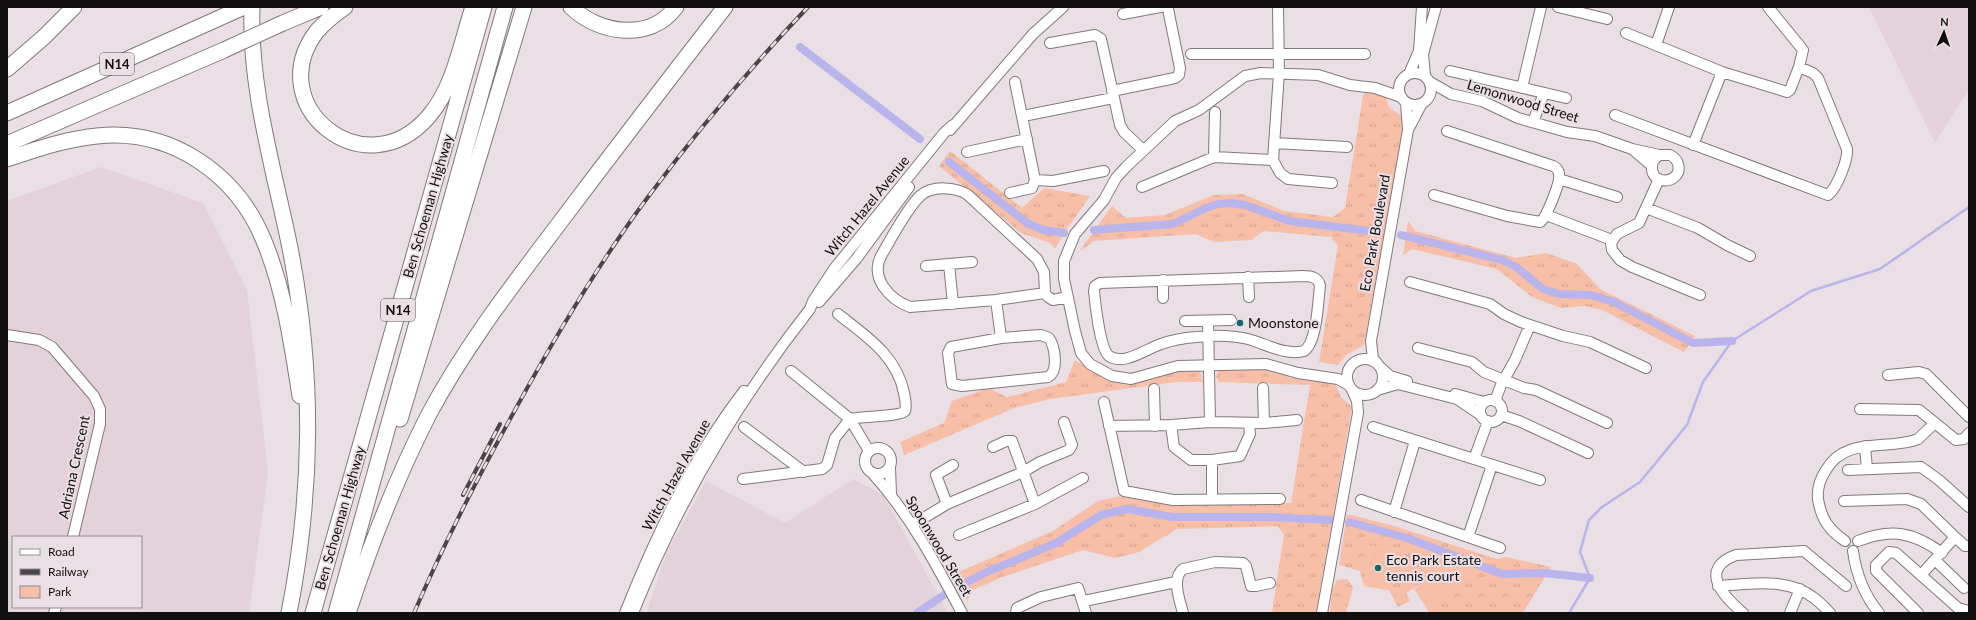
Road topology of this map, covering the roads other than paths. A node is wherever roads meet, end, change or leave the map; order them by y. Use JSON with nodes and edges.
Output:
{"nodes":[{"id":1,"x":74,"y":7,"type":"edge"},
{"id":2,"x":244,"y":7,"type":"edge"},
{"id":3,"x":252,"y":7,"type":"edge"},
{"id":4,"x":321,"y":7,"type":"edge"},
{"id":5,"x":345,"y":7,"type":"edge"},
{"id":6,"x":473,"y":7,"type":"edge"},
{"id":7,"x":484,"y":7,"type":"edge"},
{"id":8,"x":505,"y":7,"type":"edge"},
{"id":9,"x":524,"y":7,"type":"edge"},
{"id":10,"x":571,"y":7,"type":"edge"},
{"id":11,"x":676,"y":7,"type":"edge"},
{"id":12,"x":725,"y":7,"type":"edge"},
{"id":13,"x":1063,"y":7,"type":"edge"},
{"id":14,"x":1160,"y":7,"type":"edge"},
{"id":15,"x":1165,"y":7,"type":"edge"},
{"id":16,"x":1278,"y":7,"type":"edge"},
{"id":17,"x":1422,"y":7,"type":"edge"},
{"id":18,"x":1436,"y":7,"type":"edge"},
{"id":19,"x":1541,"y":7,"type":"edge"},
{"id":20,"x":1558,"y":7,"type":"edge"},
{"id":21,"x":1669,"y":7,"type":"edge"},
{"id":22,"x":1768,"y":7,"type":"edge"},
{"id":23,"x":1123,"y":14,"type":"dead end"},
{"id":24,"x":1608,"y":19,"type":"dead end"},
{"id":25,"x":1626,"y":34,"type":"dead end"},
{"id":26,"x":1050,"y":43,"type":"dead end"},
{"id":27,"x":1656,"y":45,"type":"junction"},
{"id":28,"x":1279,"y":53,"type":"junction"},
{"id":29,"x":1191,"y":54,"type":"dead end"},
{"id":30,"x":1365,"y":54,"type":"dead end"},
{"id":31,"x":1800,"y":68,"type":"junction"},
{"id":32,"x":7,"y":69,"type":"edge"},
{"id":33,"x":1450,"y":71,"type":"dead end"},
{"id":34,"x":1722,"y":72,"type":"junction"},
{"id":35,"x":1279,"y":73,"type":"junction"},
{"id":36,"x":1409,"y":74,"type":"junction"},
{"id":37,"x":1427,"y":79,"type":"junction"},
{"id":38,"x":1015,"y":82,"type":"dead end"},
{"id":39,"x":1400,"y":83,"type":"junction"},
{"id":40,"x":1375,"y":88,"type":"junction"},
{"id":41,"x":1522,"y":88,"type":"junction"},
{"id":42,"x":1544,"y":93,"type":"junction"},
{"id":43,"x":1451,"y":94,"type":"junction"},
{"id":44,"x":1113,"y":95,"type":"junction"},
{"id":45,"x":1566,"y":98,"type":"dead end"},
{"id":46,"x":1403,"y":100,"type":"junction"},
{"id":47,"x":1425,"y":102,"type":"junction"},
{"id":48,"x":1215,"y":112,"type":"dead end"},
{"id":49,"x":7,"y":113,"type":"edge"},
{"id":50,"x":1615,"y":115,"type":"dead end"},
{"id":51,"x":1023,"y":116,"type":"junction"},
{"id":52,"x":1533,"y":122,"type":"junction"},
{"id":53,"x":1408,"y":130,"type":"junction"},
{"id":54,"x":1447,"y":131,"type":"dead end"},
{"id":55,"x":1678,"y":139,"type":"junction"},
{"id":56,"x":1027,"y":140,"type":"junction"},
{"id":57,"x":1274,"y":143,"type":"junction"},
{"id":58,"x":7,"y":144,"type":"edge"},
{"id":59,"x":1693,"y":145,"type":"junction"},
{"id":60,"x":1347,"y":147,"type":"dead end"},
{"id":61,"x":1632,"y":149,"type":"junction"},
{"id":62,"x":1143,"y":150,"type":"junction"},
{"id":63,"x":967,"y":152,"type":"dead end"},
{"id":64,"x":1659,"y":155,"type":"junction"},
{"id":65,"x":1670,"y":155,"type":"junction"},
{"id":66,"x":1214,"y":157,"type":"junction"},
{"id":67,"x":7,"y":159,"type":"edge"},
{"id":68,"x":1273,"y":160,"type":"junction"},
{"id":69,"x":1652,"y":166,"type":"junction"},
{"id":70,"x":1104,"y":171,"type":"dead end"},
{"id":71,"x":1559,"y":179,"type":"junction"},
{"id":72,"x":1659,"y":179,"type":"junction"},
{"id":73,"x":1035,"y":180,"type":"junction"},
{"id":74,"x":1332,"y":183,"type":"dead end"},
{"id":75,"x":1142,"y":187,"type":"dead end"},
{"id":76,"x":1010,"y":193,"type":"dead end"},
{"id":77,"x":1434,"y":195,"type":"dead end"},
{"id":78,"x":1617,"y":196,"type":"dead end"},
{"id":79,"x":1646,"y":208,"type":"junction"},
{"id":80,"x":1546,"y":215,"type":"junction"},
{"id":81,"x":1612,"y":240,"type":"junction"},
{"id":82,"x":1750,"y":256,"type":"dead end"},
{"id":83,"x":972,"y":262,"type":"dead end"},
{"id":84,"x":949,"y":264,"type":"junction"},
{"id":85,"x":926,"y":266,"type":"dead end"},
{"id":86,"x":1248,"y":277,"type":"junction"},
{"id":87,"x":1163,"y":280,"type":"junction"},
{"id":88,"x":1410,"y":282,"type":"dead end"},
{"id":89,"x":1045,"y":293,"type":"junction"},
{"id":90,"x":1700,"y":295,"type":"dead end"},
{"id":91,"x":1249,"y":297,"type":"dead end"},
{"id":92,"x":1068,"y":298,"type":"junction"},
{"id":93,"x":1163,"y":298,"type":"dead end"},
{"id":94,"x":996,"y":300,"type":"junction"},
{"id":95,"x":953,"y":304,"type":"junction"},
{"id":96,"x":838,"y":314,"type":"dead end"},
{"id":97,"x":1231,"y":320,"type":"dead end"},
{"id":98,"x":1208,"y":321,"type":"junction"},
{"id":99,"x":1185,"y":322,"type":"dead end"},
{"id":100,"x":1530,"y":325,"type":"junction"},
{"id":101,"x":7,"y":335,"type":"edge"},
{"id":102,"x":1208,"y":335,"type":"junction"},
{"id":103,"x":1001,"y":338,"type":"junction"},
{"id":104,"x":1371,"y":341,"type":"junction"},
{"id":105,"x":1418,"y":348,"type":"dead end"},
{"id":106,"x":1358,"y":360,"type":"junction"},
{"id":107,"x":769,"y":362,"type":"junction"},
{"id":108,"x":1209,"y":365,"type":"junction"},
{"id":109,"x":1379,"y":366,"type":"junction"},
{"id":110,"x":1349,"y":368,"type":"junction"},
{"id":111,"x":1646,"y":368,"type":"dead end"},
{"id":112,"x":791,"y":371,"type":"dead end"},
{"id":113,"x":1888,"y":375,"type":"dead end"},
{"id":114,"x":1322,"y":376,"type":"junction"},
{"id":115,"x":1504,"y":380,"type":"junction"},
{"id":116,"x":1350,"y":387,"type":"junction"},
{"id":117,"x":1263,"y":388,"type":"dead end"},
{"id":118,"x":1154,"y":389,"type":"dead end"},
{"id":119,"x":1376,"y":391,"type":"junction"},
{"id":120,"x":1495,"y":401,"type":"junction"},
{"id":121,"x":1104,"y":402,"type":"dead end"},
{"id":122,"x":1484,"y":402,"type":"junction"},
{"id":123,"x":1860,"y":409,"type":"dead end"},
{"id":124,"x":1358,"y":414,"type":"junction"},
{"id":125,"x":1501,"y":415,"type":"junction"},
{"id":126,"x":1969,"y":417,"type":"edge"},
{"id":127,"x":1485,"y":418,"type":"junction"},
{"id":128,"x":850,"y":419,"type":"junction"},
{"id":129,"x":1297,"y":420,"type":"dead end"},
{"id":130,"x":1064,"y":422,"type":"dead end"},
{"id":131,"x":1210,"y":422,"type":"junction"},
{"id":132,"x":1249,"y":423,"type":"junction"},
{"id":133,"x":1264,"y":423,"type":"junction"},
{"id":134,"x":1607,"y":423,"type":"dead end"},
{"id":135,"x":1935,"y":423,"type":"junction"},
{"id":136,"x":1171,"y":425,"type":"junction"},
{"id":137,"x":1109,"y":426,"type":"junction"},
{"id":138,"x":1155,"y":426,"type":"junction"},
{"id":139,"x":744,"y":427,"type":"dead end"},
{"id":140,"x":1373,"y":427,"type":"dead end"},
{"id":141,"x":1969,"y":432,"type":"edge"},
{"id":142,"x":1415,"y":441,"type":"junction"},
{"id":143,"x":1865,"y":446,"type":"junction"},
{"id":144,"x":308,"y":447,"type":"junction"},
{"id":145,"x":992,"y":447,"type":"dead end"},
{"id":146,"x":869,"y":451,"type":"junction"},
{"id":147,"x":1588,"y":453,"type":"dead end"},
{"id":148,"x":1474,"y":459,"type":"junction"},
{"id":149,"x":1212,"y":460,"type":"junction"},
{"id":150,"x":953,"y":464,"type":"dead end"},
{"id":151,"x":1492,"y":465,"type":"junction"},
{"id":152,"x":890,"y":468,"type":"junction"},
{"id":153,"x":1867,"y":469,"type":"junction"},
{"id":154,"x":1848,"y":470,"type":"dead end"},
{"id":155,"x":804,"y":472,"type":"junction"},
{"id":156,"x":1023,"y":472,"type":"junction"},
{"id":157,"x":873,"y":474,"type":"junction"},
{"id":158,"x":1083,"y":478,"type":"dead end"},
{"id":159,"x":743,"y":479,"type":"dead end"},
{"id":160,"x":1540,"y":480,"type":"dead end"},
{"id":161,"x":891,"y":494,"type":"junction"},
{"id":162,"x":1212,"y":499,"type":"junction"},
{"id":163,"x":1280,"y":499,"type":"dead end"},
{"id":164,"x":1361,"y":500,"type":"dead end"},
{"id":165,"x":1844,"y":501,"type":"dead end"},
{"id":166,"x":947,"y":504,"type":"junction"},
{"id":167,"x":1035,"y":504,"type":"junction"},
{"id":168,"x":1969,"y":507,"type":"edge"},
{"id":169,"x":1394,"y":512,"type":"junction"},
{"id":170,"x":912,"y":525,"type":"junction"},
{"id":171,"x":958,"y":535,"type":"dead end"},
{"id":172,"x":73,"y":536,"type":"edge"},
{"id":173,"x":1468,"y":537,"type":"junction"},
{"id":174,"x":1955,"y":538,"type":"junction"},
{"id":175,"x":1845,"y":541,"type":"junction"},
{"id":176,"x":1858,"y":541,"type":"junction"},
{"id":177,"x":1969,"y":546,"type":"edge"},
{"id":178,"x":1500,"y":548,"type":"dead end"},
{"id":179,"x":1853,"y":551,"type":"junction"},
{"id":180,"x":1939,"y":557,"type":"junction"},
{"id":181,"x":1922,"y":574,"type":"junction"},
{"id":182,"x":1176,"y":582,"type":"junction"},
{"id":183,"x":1270,"y":583,"type":"dead end"},
{"id":184,"x":1718,"y":586,"type":"junction"},
{"id":185,"x":1846,"y":586,"type":"dead end"},
{"id":186,"x":1964,"y":588,"type":"dead end"},
{"id":187,"x":1800,"y":589,"type":"junction"},
{"id":188,"x":1084,"y":602,"type":"junction"},
{"id":189,"x":341,"y":609,"type":"edge"},
{"id":190,"x":1969,"y":611,"type":"edge"},
{"id":191,"x":1323,"y":612,"type":"edge"},
{"id":192,"x":289,"y":613,"type":"edge"},
{"id":193,"x":313,"y":613,"type":"edge"},
{"id":194,"x":626,"y":613,"type":"edge"},
{"id":195,"x":633,"y":613,"type":"edge"},
{"id":196,"x":962,"y":613,"type":"edge"},
{"id":197,"x":1016,"y":613,"type":"edge"},
{"id":198,"x":1086,"y":613,"type":"edge"},
{"id":199,"x":1183,"y":613,"type":"edge"},
{"id":200,"x":1743,"y":613,"type":"edge"},
{"id":201,"x":1790,"y":613,"type":"edge"},
{"id":202,"x":1830,"y":613,"type":"edge"},
{"id":203,"x":1879,"y":613,"type":"edge"},
{"id":204,"x":1918,"y":613,"type":"edge"}],
"edges":[{"from":1,"to":32,"type":"highway"},
{"from":2,"to":49,"type":"highway","number":"N14"},
{"from":3,"to":144,"type":"highway"},
{"from":4,"to":58,"type":"highway","number":"N14","bridge":true},
{"from":5,"to":6,"type":"highway"},
{"from":7,"to":193,"type":"highway","name":"Ben Schoeman Highway","number":"N14"},
{"from":8,"to":189,"type":"highway","name":"Ben Schoeman Highway","number":"N14"},
{"from":9,"to":189,"type":"highway"},
{"from":10,"to":11,"type":"highway"},
{"from":12,"to":189,"type":"highway"},
{"from":13,"to":107,"type":"street","name":"Witch Hazel Avenue"},
{"from":14,"to":23,"type":"street"},
{"from":15,"to":44,"type":"street"},
{"from":16,"to":28,"type":"street"},
{"from":17,"to":36,"type":"street"},
{"from":18,"to":37,"type":"street"},
{"from":19,"to":41,"type":"street"},
{"from":20,"to":24,"type":"street"},
{"from":21,"to":27,"type":"street"},
{"from":22,"to":31,"type":"street"},
{"from":25,"to":27,"type":"street"},
{"from":26,"to":44,"type":"street"},
{"from":27,"to":34,"type":"street"},
{"from":28,"to":29,"type":"street"},
{"from":28,"to":30,"type":"street"},
{"from":28,"to":35,"type":"street"},
{"from":31,"to":34,"type":"street"},
{"from":31,"to":59,"type":"street"},
{"from":33,"to":41,"type":"street"},
{"from":34,"to":59,"type":"street"},
{"from":35,"to":40,"type":"street"},
{"from":35,"to":57,"type":"street"},
{"from":35,"to":62,"type":"street"},
{"from":36,"to":37,"type":"street"},
{"from":36,"to":39,"type":"street"},
{"from":37,"to":43,"type":"street","name":"Lemonwood Street"},
{"from":37,"to":47,"type":"street"},
{"from":38,"to":51,"type":"street"},
{"from":39,"to":40,"type":"street"},
{"from":39,"to":46,"type":"street"},
{"from":40,"to":46,"type":"street"},
{"from":41,"to":42,"type":"street"},
{"from":42,"to":45,"type":"street"},
{"from":42,"to":52,"type":"street"},
{"from":43,"to":47,"type":"street","name":"Lemonwood Street"},
{"from":43,"to":52,"type":"street","name":"Lemonwood Street"},
{"from":44,"to":51,"type":"street"},
{"from":44,"to":62,"type":"street"},
{"from":46,"to":47,"type":"street"},
{"from":46,"to":53,"type":"street","name":"Eco Park Boulevard"},
{"from":47,"to":53,"type":"street","name":"Eco Park Boulevard"},
{"from":48,"to":66,"type":"street"},
{"from":50,"to":55,"type":"street"},
{"from":51,"to":56,"type":"street"},
{"from":52,"to":61,"type":"street","name":"Lemonwood Street"},
{"from":53,"to":104,"type":"street","name":"Eco Park Boulevard"},
{"from":54,"to":71,"type":"street"},
{"from":55,"to":59,"type":"street"},
{"from":55,"to":65,"type":"street"},
{"from":56,"to":63,"type":"street"},
{"from":56,"to":73,"type":"street"},
{"from":57,"to":60,"type":"street"},
{"from":57,"to":68,"type":"street"},
{"from":61,"to":64,"type":"street","name":"Lemonwood Street"},
{"from":61,"to":69,"type":"street","name":"Lemonwood Street"},
{"from":62,"to":92,"type":"street"},
{"from":64,"to":65,"type":"street"},
{"from":64,"to":69,"type":"street"},
{"from":65,"to":72,"type":"street"},
{"from":66,"to":68,"type":"street"},
{"from":66,"to":75,"type":"street"},
{"from":67,"to":144,"type":"highway"},
{"from":68,"to":74,"type":"street"},
{"from":69,"to":72,"type":"street"},
{"from":70,"to":73,"type":"street"},
{"from":71,"to":78,"type":"street"},
{"from":71,"to":80,"type":"street"},
{"from":72,"to":79,"type":"street"},
{"from":73,"to":76,"type":"street"},
{"from":77,"to":80,"type":"street"},
{"from":79,"to":81,"type":"street"},
{"from":79,"to":82,"type":"street"},
{"from":80,"to":81,"type":"street"},
{"from":81,"to":90,"type":"street"},
{"from":83,"to":84,"type":"street"},
{"from":84,"to":85,"type":"street"},
{"from":84,"to":95,"type":"street"},
{"from":86,"to":87,"type":"street"},
{"from":86,"to":91,"type":"street"},
{"from":86,"to":102,"type":"street"},
{"from":87,"to":93,"type":"street"},
{"from":87,"to":102,"type":"street"},
{"from":88,"to":100,"type":"street"},
{"from":89,"to":92,"type":"street"},
{"from":89,"to":94,"type":"street"},
{"from":89,"to":95,"type":"street"},
{"from":92,"to":108,"type":"street"},
{"from":94,"to":95,"type":"street"},
{"from":94,"to":103,"type":"street"},
{"from":96,"to":128,"type":"street"},
{"from":97,"to":98,"type":"street"},
{"from":98,"to":99,"type":"street"},
{"from":98,"to":102,"type":"street"},
{"from":100,"to":111,"type":"street"},
{"from":100,"to":115,"type":"street"},
{"from":101,"to":172,"type":"street","name":"Adriana Crescent"},
{"from":102,"to":108,"type":"street"},
{"from":103,"to":103,"type":"street"},
{"from":104,"to":106,"type":"street","name":"Eco Park Boulevard"},
{"from":104,"to":109,"type":"street","name":"Eco Park Boulevard"},
{"from":105,"to":115,"type":"street"},
{"from":106,"to":109,"type":"street"},
{"from":106,"to":110,"type":"street"},
{"from":107,"to":194,"type":"street","name":"Witch Hazel Avenue"},
{"from":107,"to":195,"type":"street","name":"Witch Hazel Avenue"},
{"from":108,"to":114,"type":"street"},
{"from":108,"to":131,"type":"street"},
{"from":109,"to":119,"type":"street"},
{"from":109,"to":122,"type":"street"},
{"from":110,"to":114,"type":"street"},
{"from":110,"to":116,"type":"street"},
{"from":112,"to":128,"type":"street"},
{"from":113,"to":126,"type":"street"},
{"from":114,"to":116,"type":"street"},
{"from":115,"to":120,"type":"street"},
{"from":115,"to":134,"type":"street"},
{"from":116,"to":119,"type":"street"},
{"from":116,"to":124,"type":"street"},
{"from":117,"to":133,"type":"street"},
{"from":118,"to":138,"type":"street"},
{"from":119,"to":124,"type":"street"},
{"from":119,"to":127,"type":"street"},
{"from":120,"to":122,"type":"street"},
{"from":120,"to":125,"type":"street"},
{"from":121,"to":137,"type":"street"},
{"from":122,"to":127,"type":"street"},
{"from":123,"to":135,"type":"street"},
{"from":124,"to":191,"type":"street"},
{"from":125,"to":127,"type":"street"},
{"from":125,"to":147,"type":"street"},
{"from":127,"to":148,"type":"street"},
{"from":128,"to":146,"type":"street"},
{"from":128,"to":155,"type":"street"},
{"from":129,"to":133,"type":"street"},
{"from":130,"to":156,"type":"street"},
{"from":131,"to":132,"type":"street"},
{"from":131,"to":136,"type":"street"},
{"from":132,"to":133,"type":"street"},
{"from":132,"to":149,"type":"street"},
{"from":135,"to":141,"type":"street"},
{"from":135,"to":143,"type":"street"},
{"from":136,"to":138,"type":"street"},
{"from":136,"to":149,"type":"street"},
{"from":137,"to":138,"type":"street"},
{"from":137,"to":162,"type":"street"},
{"from":139,"to":155,"type":"street"},
{"from":140,"to":142,"type":"street"},
{"from":142,"to":148,"type":"street"},
{"from":142,"to":169,"type":"street"},
{"from":143,"to":153,"type":"street"},
{"from":143,"to":175,"type":"street"},
{"from":144,"to":192,"type":"highway"},
{"from":145,"to":156,"type":"street"},
{"from":146,"to":152,"type":"street"},
{"from":146,"to":157,"type":"street"},
{"from":148,"to":151,"type":"street"},
{"from":149,"to":162,"type":"street"},
{"from":150,"to":166,"type":"street"},
{"from":151,"to":160,"type":"street"},
{"from":151,"to":173,"type":"street"},
{"from":152,"to":157,"type":"street"},
{"from":152,"to":161,"type":"street","name":"Spoonwood Street"},
{"from":153,"to":154,"type":"street"},
{"from":153,"to":168,"type":"street"},
{"from":155,"to":159,"type":"street"},
{"from":156,"to":166,"type":"street"},
{"from":156,"to":167,"type":"street"},
{"from":157,"to":161,"type":"street","name":"Spoonwood Street"},
{"from":158,"to":167,"type":"street"},
{"from":161,"to":170,"type":"street","name":"Spoonwood Street"},
{"from":162,"to":163,"type":"street"},
{"from":164,"to":169,"type":"street"},
{"from":165,"to":174,"type":"street"},
{"from":166,"to":170,"type":"street"},
{"from":167,"to":171,"type":"street"},
{"from":169,"to":173,"type":"street"},
{"from":170,"to":196,"type":"street","name":"Spoonwood Street"},
{"from":173,"to":178,"type":"street"},
{"from":174,"to":177,"type":"street"},
{"from":174,"to":180,"type":"street"},
{"from":175,"to":176,"type":"street"},
{"from":175,"to":179,"type":"street"},
{"from":176,"to":179,"type":"street"},
{"from":176,"to":180,"type":"street"},
{"from":179,"to":203,"type":"street"},
{"from":180,"to":181,"type":"street"},
{"from":180,"to":186,"type":"street"},
{"from":181,"to":190,"type":"street"},
{"from":181,"to":204,"type":"street"},
{"from":182,"to":183,"type":"street"},
{"from":182,"to":188,"type":"street"},
{"from":182,"to":199,"type":"street"},
{"from":184,"to":185,"type":"street"},
{"from":184,"to":187,"type":"street"},
{"from":184,"to":200,"type":"street"},
{"from":187,"to":201,"type":"street"},
{"from":187,"to":202,"type":"street"},
{"from":188,"to":197,"type":"street"},
{"from":188,"to":198,"type":"street"}]}
